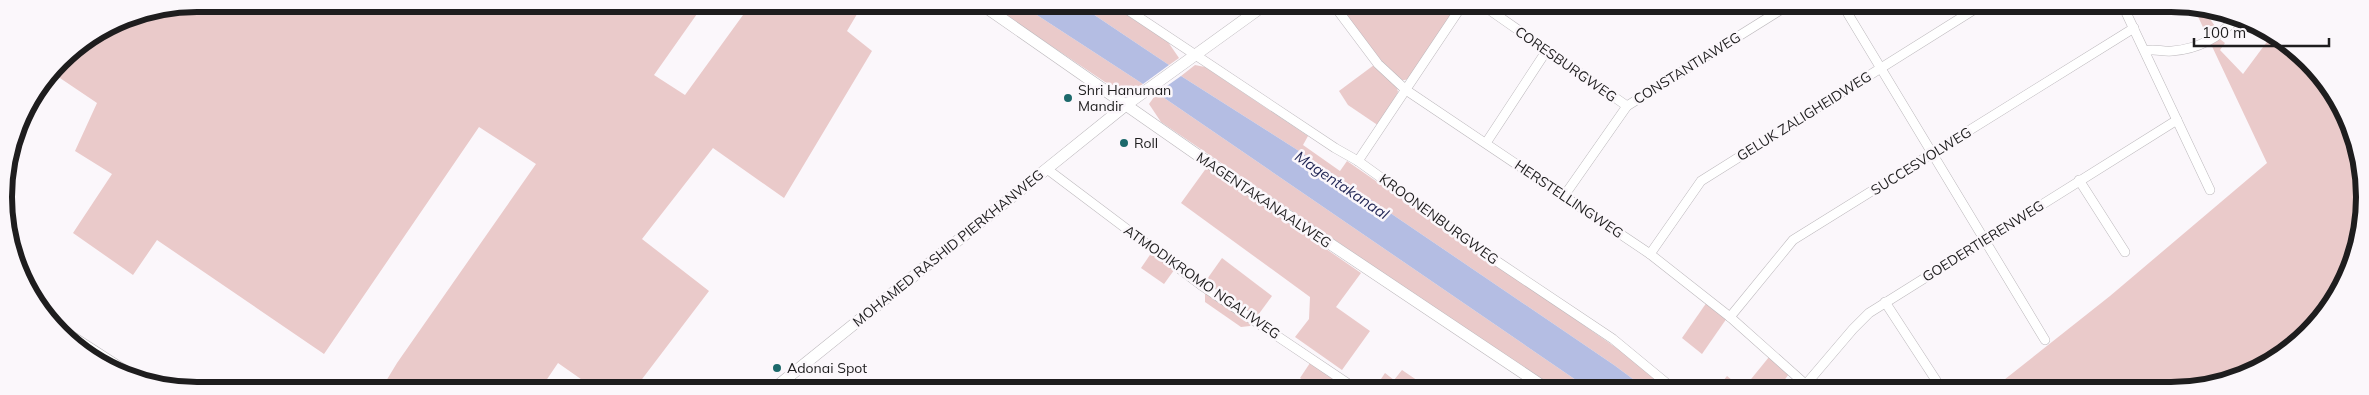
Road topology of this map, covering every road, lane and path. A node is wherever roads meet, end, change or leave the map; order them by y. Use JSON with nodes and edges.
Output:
{"nodes":[{"id":1,"x":992,"y":12,"type":"edge"},
{"id":2,"x":1131,"y":12,"type":"edge"},
{"id":3,"x":1255,"y":12,"type":"edge"},
{"id":4,"x":1339,"y":12,"type":"edge"},
{"id":5,"x":1458,"y":12,"type":"edge"},
{"id":6,"x":1492,"y":12,"type":"edge"},
{"id":7,"x":1777,"y":12,"type":"edge"},
{"id":8,"x":1847,"y":12,"type":"edge"},
{"id":9,"x":1969,"y":12,"type":"edge"},
{"id":10,"x":2126,"y":12,"type":"edge"},
{"id":11,"x":2232,"y":23,"type":"edge"},
{"id":12,"x":2134,"y":28,"type":"junction"},
{"id":13,"x":1547,"y":50,"type":"junction"},
{"id":14,"x":2145,"y":51,"type":"junction"},
{"id":15,"x":1196,"y":55,"type":"junction"},
{"id":16,"x":1880,"y":69,"type":"junction"},
{"id":17,"x":1406,"y":90,"type":"junction"},
{"id":18,"x":1126,"y":105,"type":"junction"},
{"id":19,"x":1627,"y":106,"type":"junction"},
{"id":20,"x":2177,"y":120,"type":"junction"},
{"id":21,"x":1486,"y":143,"type":"junction"},
{"id":22,"x":1932,"y":154,"type":"junction"},
{"id":23,"x":1358,"y":161,"type":"junction"},
{"id":24,"x":1047,"y":169,"type":"junction"},
{"id":25,"x":2079,"y":180,"type":"junction"},
{"id":26,"x":2210,"y":190,"type":"dead end"},
{"id":27,"x":1564,"y":196,"type":"junction"},
{"id":28,"x":1984,"y":239,"type":"junction"},
{"id":29,"x":2125,"y":252,"type":"dead end"},
{"id":30,"x":1650,"y":254,"type":"junction"},
{"id":31,"x":1885,"y":302,"type":"junction"},
{"id":32,"x":1730,"y":317,"type":"junction"},
{"id":33,"x":2045,"y":340,"type":"dead end"},
{"id":34,"x":89,"y":347,"type":"edge"},
{"id":35,"x":110,"y":360,"type":"edge"},
{"id":36,"x":782,"y":382,"type":"edge"},
{"id":37,"x":1346,"y":382,"type":"edge"},
{"id":38,"x":1536,"y":382,"type":"edge"},
{"id":39,"x":1665,"y":382,"type":"edge"},
{"id":40,"x":1804,"y":382,"type":"edge"},
{"id":41,"x":1814,"y":382,"type":"edge"},
{"id":42,"x":1937,"y":382,"type":"edge"}],
"edges":[{"from":1,"to":18,"type":"street","name":"MAGENTAKANAALWEG"},
{"from":2,"to":15,"type":"street","name":"KROONENBURGWEG"},
{"from":3,"to":15,"type":"street","name":"MOHAMED RASHID PIERKHANWEG"},
{"from":4,"to":17,"type":"street","name":"HERSTELLINGWEG"},
{"from":5,"to":17,"type":"street"},
{"from":6,"to":13,"type":"street","name":"CORESBURGWEG"},
{"from":7,"to":19,"type":"street","name":"CONSTANTIAWEG"},
{"from":8,"to":16,"type":"street"},
{"from":9,"to":16,"type":"street","name":"GELUK ZALIGHEIDWEG"},
{"from":10,"to":12,"type":"street"},
{"from":11,"to":14,"type":"street"},
{"from":12,"to":14,"type":"street"},
{"from":12,"to":22,"type":"street","name":"SUCCESVOLWEG"},
{"from":13,"to":19,"type":"street","name":"CORESBURGWEG"},
{"from":13,"to":21,"type":"street"},
{"from":14,"to":20,"type":"street"},
{"from":15,"to":18,"type":"street","name":"MOHAMED RASHID PIERKHANWEG"},
{"from":15,"to":23,"type":"street","name":"KROONENBURGWEG"},
{"from":16,"to":22,"type":"street"},
{"from":16,"to":30,"type":"street","name":"GELUK ZALIGHEIDWEG"},
{"from":17,"to":21,"type":"street","name":"HERSTELLINGWEG"},
{"from":17,"to":23,"type":"street"},
{"from":18,"to":24,"type":"street","name":"MOHAMED RASHID PIERKHANWEG"},
{"from":18,"to":38,"type":"street","name":"MAGENTAKANAALWEG"},
{"from":19,"to":27,"type":"street","name":"CONSTANTIAWEG"},
{"from":20,"to":25,"type":"street","name":"GOEDERTIERENWEG"},
{"from":20,"to":26,"type":"street"},
{"from":21,"to":27,"type":"street","name":"HERSTELLINGWEG"},
{"from":22,"to":28,"type":"street"},
{"from":22,"to":32,"type":"street","name":"SUCCESVOLWEG"},
{"from":23,"to":39,"type":"street","name":"KROONENBURGWEG"},
{"from":24,"to":36,"type":"street","name":"MOHAMED RASHID PIERKHANWEG"},
{"from":24,"to":37,"type":"street","name":"ATMODIKROMO NGALIWEG"},
{"from":25,"to":28,"type":"street","name":"GOEDERTIERENWEG"},
{"from":25,"to":29,"type":"street"},
{"from":27,"to":30,"type":"street","name":"HERSTELLINGWEG"},
{"from":28,"to":31,"type":"street","name":"GOEDERTIERENWEG"},
{"from":28,"to":33,"type":"street"},
{"from":30,"to":32,"type":"street","name":"HERSTELLINGWEG"},
{"from":31,"to":41,"type":"street","name":"GOEDERTIERENWEG"},
{"from":31,"to":42,"type":"street"},
{"from":32,"to":40,"type":"street","name":"HERSTELLINGWEG"},
{"from":34,"to":35,"type":"street"}]}
